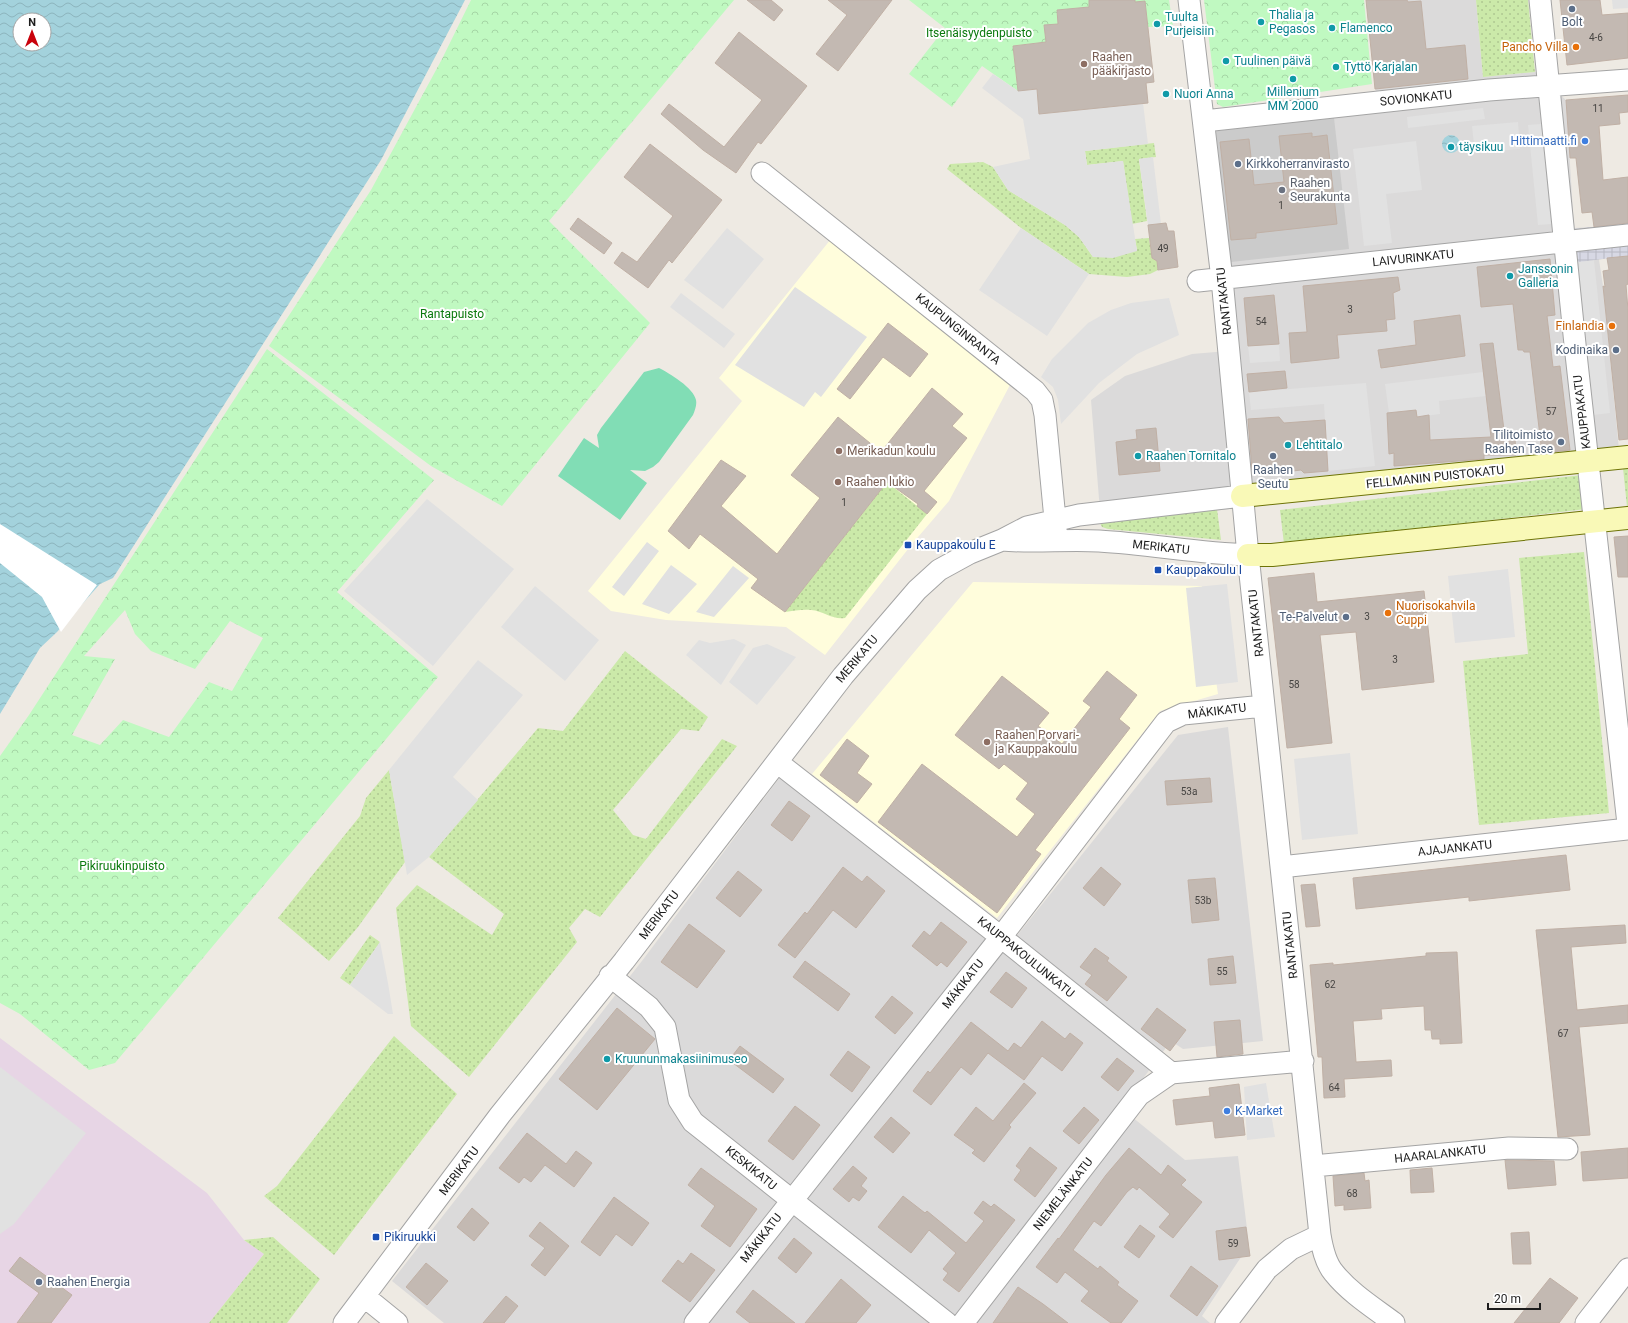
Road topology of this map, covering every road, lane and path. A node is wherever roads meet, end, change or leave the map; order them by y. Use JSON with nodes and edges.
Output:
{"nodes":[{"id":1,"x":1189,"y":0,"type":"edge"},
{"id":2,"x":1540,"y":0,"type":"edge"},
{"id":3,"x":1628,"y":80,"type":"edge"},
{"id":4,"x":1549,"y":86,"type":"junction"},
{"id":5,"x":1204,"y":122,"type":"junction"},
{"id":6,"x":762,"y":173,"type":"dead end"},
{"id":7,"x":1628,"y":235,"type":"edge"},
{"id":8,"x":1564,"y":242,"type":"junction"},
{"id":9,"x":1222,"y":279,"type":"junction"},
{"id":10,"x":1198,"y":281,"type":"dead end"},
{"id":11,"x":1628,"y":457,"type":"edge"},
{"id":12,"x":1588,"y":461,"type":"junction"},
{"id":13,"x":1242,"y":496,"type":"junction"},
{"id":14,"x":1628,"y":518,"type":"edge"},
{"id":15,"x":1055,"y":519,"type":"junction"},
{"id":16,"x":1595,"y":522,"type":"junction"},
{"id":17,"x":1002,"y":540,"type":"junction"},
{"id":18,"x":1057,"y":540,"type":"junction"},
{"id":19,"x":1248,"y":555,"type":"junction"},
{"id":20,"x":1264,"y":706,"type":"junction"},
{"id":21,"x":777,"y":762,"type":"junction"},
{"id":22,"x":1628,"y":824,"type":"edge"},
{"id":23,"x":1628,"y":829,"type":"edge"},
{"id":24,"x":1282,"y":867,"type":"junction"},
{"id":25,"x":1001,"y":937,"type":"junction"},
{"id":26,"x":610,"y":976,"type":"junction"},
{"id":27,"x":1303,"y":1061,"type":"junction"},
{"id":28,"x":1171,"y":1073,"type":"junction"},
{"id":29,"x":1567,"y":1149,"type":"dead end"},
{"id":30,"x":1313,"y":1166,"type":"junction"},
{"id":31,"x":791,"y":1200,"type":"junction"},
{"id":32,"x":1321,"y":1240,"type":"junction"},
{"id":33,"x":1628,"y":1269,"type":"edge"},
{"id":34,"x":365,"y":1297,"type":"junction"},
{"id":35,"x":344,"y":1323,"type":"edge"},
{"id":36,"x":398,"y":1323,"type":"edge"},
{"id":37,"x":695,"y":1323,"type":"edge"},
{"id":38,"x":947,"y":1323,"type":"edge"},
{"id":39,"x":963,"y":1323,"type":"edge"},
{"id":40,"x":1226,"y":1323,"type":"edge"},
{"id":41,"x":1394,"y":1323,"type":"edge"},
{"id":42,"x":1586,"y":1323,"type":"edge"}],
"edges":[{"from":1,"to":5,"type":"street","name":"RANTAKATU"},
{"from":2,"to":4,"type":"street","name":"KAUPPAKATU"},
{"from":3,"to":4,"type":"street","name":"SOVIONKATU"},
{"from":4,"to":5,"type":"street","name":"SOVIONKATU"},
{"from":4,"to":8,"type":"street","name":"KAUPPAKATU"},
{"from":5,"to":9,"type":"street","name":"RANTAKATU"},
{"from":6,"to":15,"type":"street","name":"KAUPUNGINRANTA"},
{"from":7,"to":8,"type":"street","name":"LAIVURINKATU"},
{"from":8,"to":9,"type":"street","name":"LAIVURINKATU"},
{"from":8,"to":12,"type":"street","name":"KAUPPAKATU"},
{"from":9,"to":10,"type":"street","name":"LAIVURINKATU"},
{"from":9,"to":13,"type":"street","name":"RANTAKATU"},
{"from":11,"to":12,"type":"street","name":"FELLMANIN PUISTOKATU"},
{"from":12,"to":13,"type":"street","name":"FELLMANIN PUISTOKATU"},
{"from":12,"to":16,"type":"street","name":"KAUPPAKATU"},
{"from":13,"to":15,"type":"street","name":"MERIKATU"},
{"from":13,"to":19,"type":"street","name":"RANTAKATU"},
{"from":14,"to":16,"type":"street"},
{"from":15,"to":17,"type":"street","name":"MERIKATU"},
{"from":15,"to":18,"type":"street","name":"KAUPUNGINRANTA"},
{"from":16,"to":19,"type":"street"},
{"from":16,"to":22,"type":"street","name":"KAUPPAKATU"},
{"from":17,"to":18,"type":"street","name":"MERIKATU"},
{"from":17,"to":21,"type":"street","name":"MERIKATU"},
{"from":18,"to":19,"type":"street","name":"MERIKATU"},
{"from":19,"to":20,"type":"street","name":"RANTAKATU"},
{"from":20,"to":24,"type":"street","name":"RANTAKATU"},
{"from":20,"to":25,"type":"street","name":"MÄKIKATU"},
{"from":21,"to":25,"type":"street","name":"KAUPPAKOULUNKATU"},
{"from":21,"to":26,"type":"street","name":"MERIKATU"},
{"from":23,"to":24,"type":"street","name":"AJAJANKATU"},
{"from":24,"to":27,"type":"street","name":"RANTAKATU"},
{"from":25,"to":28,"type":"street","name":"KAUPPAKOULUNKATU"},
{"from":25,"to":31,"type":"street","name":"MÄKIKATU"},
{"from":26,"to":31,"type":"street","name":"KESKIKATU"},
{"from":26,"to":34,"type":"street","name":"MERIKATU"},
{"from":27,"to":28,"type":"street"},
{"from":27,"to":30,"type":"street","name":"RANTAKATU"},
{"from":28,"to":39,"type":"street","name":"NIEMELÄNKATU"},
{"from":29,"to":30,"type":"street","name":"HAARALANKATU"},
{"from":30,"to":32,"type":"street","name":"RANTAKATU"},
{"from":31,"to":37,"type":"street","name":"MÄKIKATU"},
{"from":31,"to":38,"type":"street","name":"KESKIKATU"},
{"from":32,"to":40,"type":"street"},
{"from":32,"to":41,"type":"street","name":"RANTAKATU"},
{"from":33,"to":42,"type":"street"},
{"from":34,"to":35,"type":"street","name":"MERIKATU"},
{"from":34,"to":36,"type":"street"}]}
